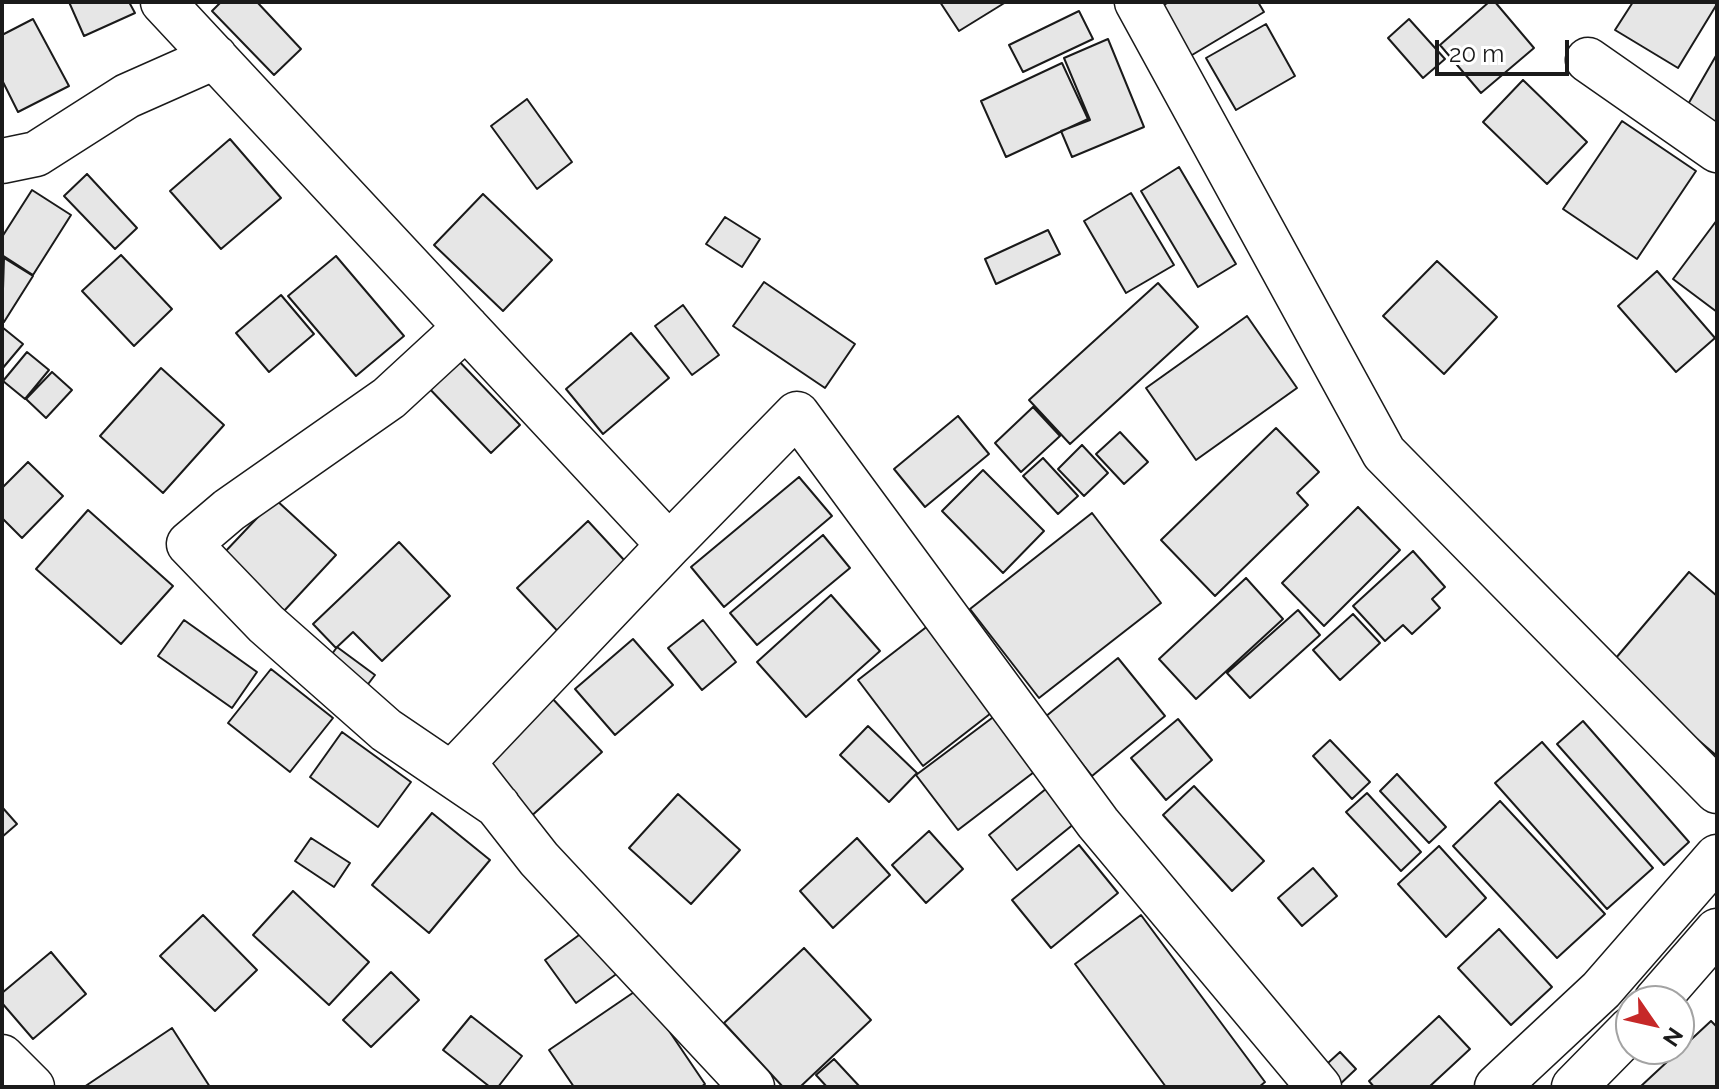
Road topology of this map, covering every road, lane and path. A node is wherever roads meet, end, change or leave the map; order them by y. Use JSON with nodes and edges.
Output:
{"nodes":[{"id":1,"x":163,"y":2,"type":"edge"},
{"id":2,"x":1137,"y":2,"type":"edge"},
{"id":3,"x":215,"y":57,"type":"junction"},
{"id":4,"x":1588,"y":60,"type":"dead end"},
{"id":5,"x":1717,"y":150,"type":"edge"},
{"id":6,"x":2,"y":161,"type":"edge"},
{"id":7,"x":466,"y":327,"type":"junction"},
{"id":8,"x":669,"y":545,"type":"junction"},
{"id":9,"x":1717,"y":791,"type":"edge"},
{"id":10,"x":498,"y":806,"type":"junction"},
{"id":11,"x":1717,"y":857,"type":"edge"},
{"id":12,"x":1717,"y":931,"type":"edge"},
{"id":13,"x":1670,"y":985,"type":"edge"},
{"id":14,"x":1615,"y":1045,"type":"edge"},
{"id":15,"x":2,"y":1057,"type":"edge"},
{"id":16,"x":32,"y":1087,"type":"edge"},
{"id":17,"x":752,"y":1087,"type":"edge"},
{"id":18,"x":1319,"y":1087,"type":"edge"},
{"id":19,"x":1497,"y":1087,"type":"edge"},
{"id":20,"x":1574,"y":1087,"type":"edge"}],
"edges":[{"from":1,"to":3,"type":"street"},
{"from":2,"to":9,"type":"street"},
{"from":3,"to":6,"type":"street"},
{"from":3,"to":7,"type":"street"},
{"from":4,"to":5,"type":"street"},
{"from":7,"to":8,"type":"street"},
{"from":7,"to":10,"type":"street"},
{"from":8,"to":10,"type":"street"},
{"from":8,"to":18,"type":"street"},
{"from":10,"to":17,"type":"street"},
{"from":11,"to":19,"type":"street"},
{"from":12,"to":13,"type":"street"},
{"from":14,"to":20,"type":"street"},
{"from":15,"to":16,"type":"street"}]}
